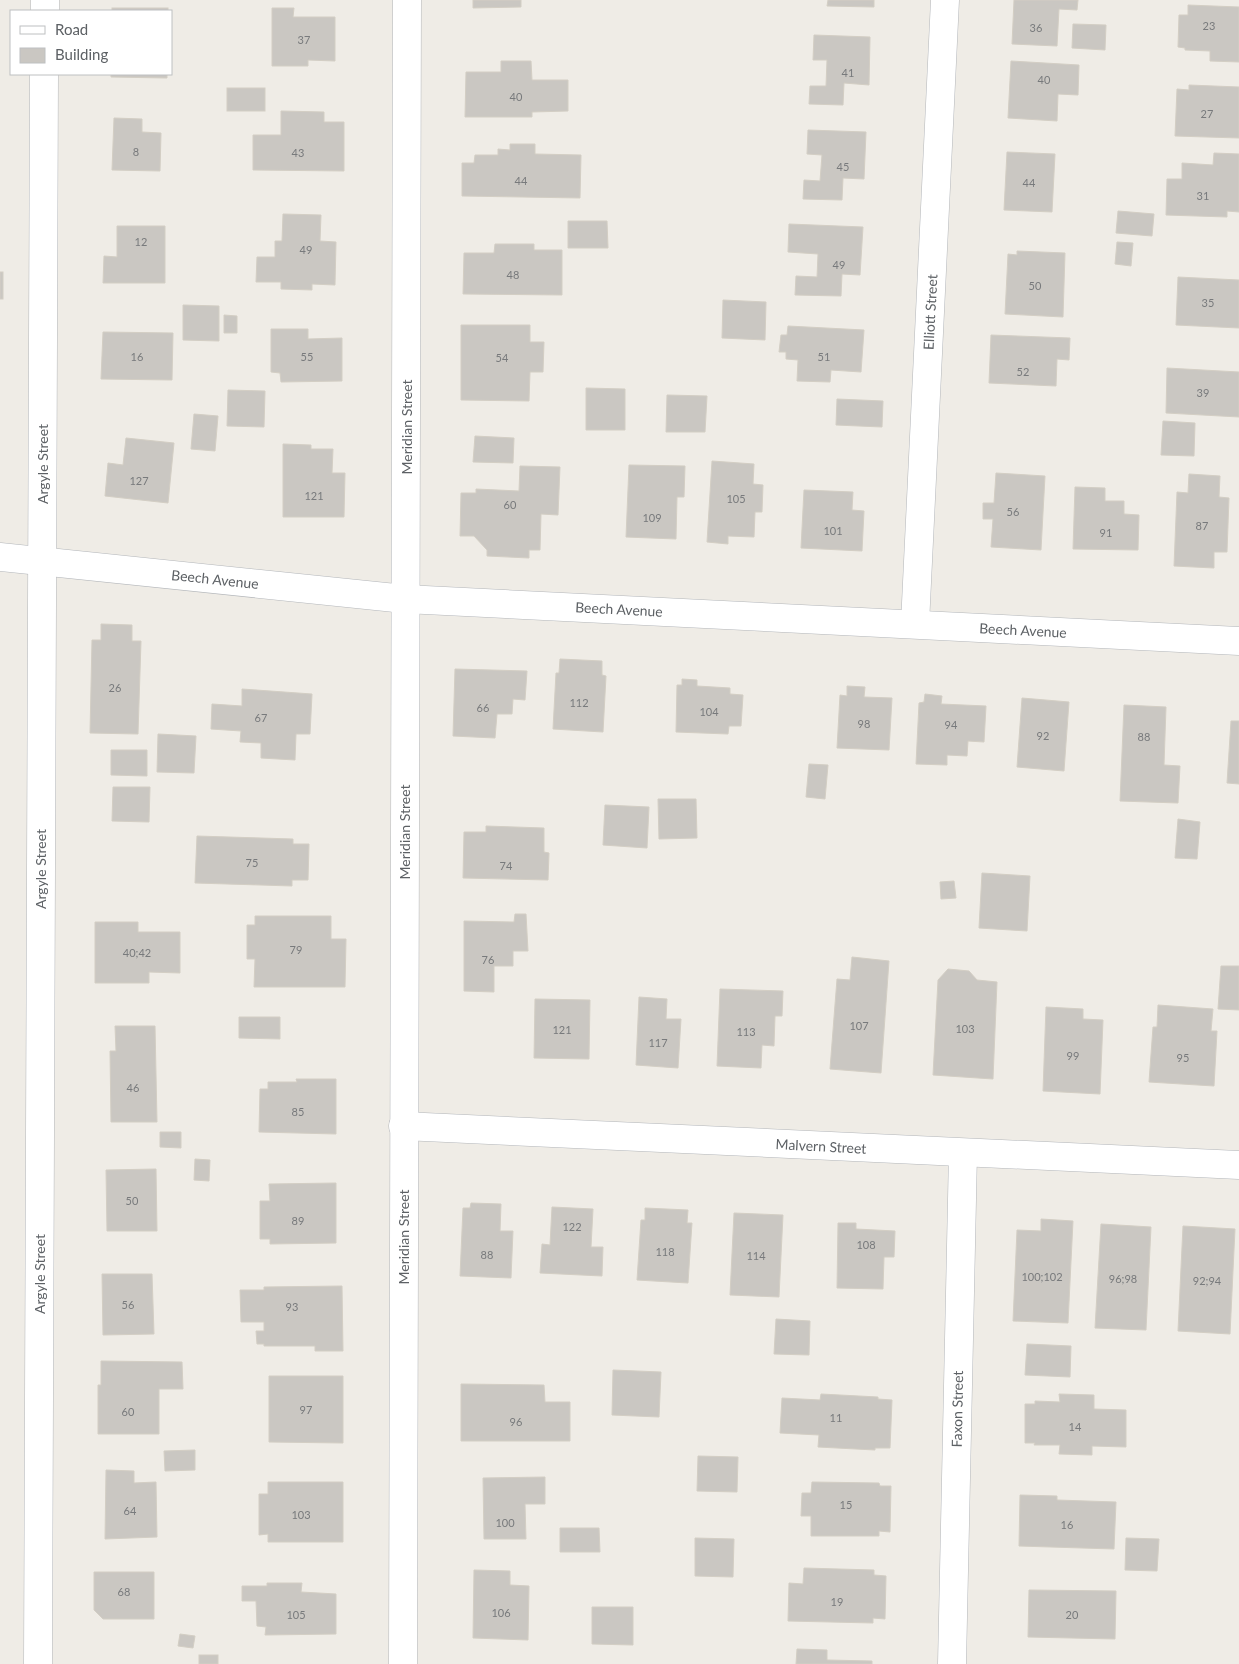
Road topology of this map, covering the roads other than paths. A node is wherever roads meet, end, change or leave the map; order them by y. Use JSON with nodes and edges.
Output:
{"nodes":[{"id":1,"x":408,"y":0,"type":"edge"},
{"id":2,"x":945,"y":0,"type":"edge"},
{"id":3,"x":44,"y":75,"type":"edge"},
{"id":4,"x":0,"y":557,"type":"edge"},
{"id":5,"x":41,"y":562,"type":"junction"},
{"id":6,"x":405,"y":599,"type":"junction"},
{"id":7,"x":915,"y":624,"type":"junction"},
{"id":8,"x":1239,"y":641,"type":"edge"},
{"id":9,"x":403,"y":1126,"type":"junction"},
{"id":10,"x":962,"y":1153,"type":"junction"},
{"id":11,"x":1239,"y":1165,"type":"edge"},
{"id":12,"x":38,"y":1664,"type":"edge"},
{"id":13,"x":402,"y":1664,"type":"edge"},
{"id":14,"x":952,"y":1664,"type":"edge"}],
"edges":[{"from":1,"to":6,"type":"street","name":"Meridian Street"},
{"from":2,"to":7,"type":"street","name":"Elliott Street"},
{"from":3,"to":5,"type":"street","name":"Argyle Street"},
{"from":4,"to":5,"type":"street","name":"Beech Avenue"},
{"from":5,"to":6,"type":"street","name":"Beech Avenue"},
{"from":5,"to":12,"type":"street","name":"Argyle Street"},
{"from":6,"to":7,"type":"street","name":"Beech Avenue"},
{"from":6,"to":9,"type":"street","name":"Meridian Street"},
{"from":7,"to":8,"type":"street","name":"Beech Avenue"},
{"from":9,"to":10,"type":"street","name":"Malvern Street"},
{"from":9,"to":13,"type":"street","name":"Meridian Street"},
{"from":10,"to":11,"type":"street","name":"Malvern Street"},
{"from":10,"to":14,"type":"street","name":"Faxon Street"}]}
